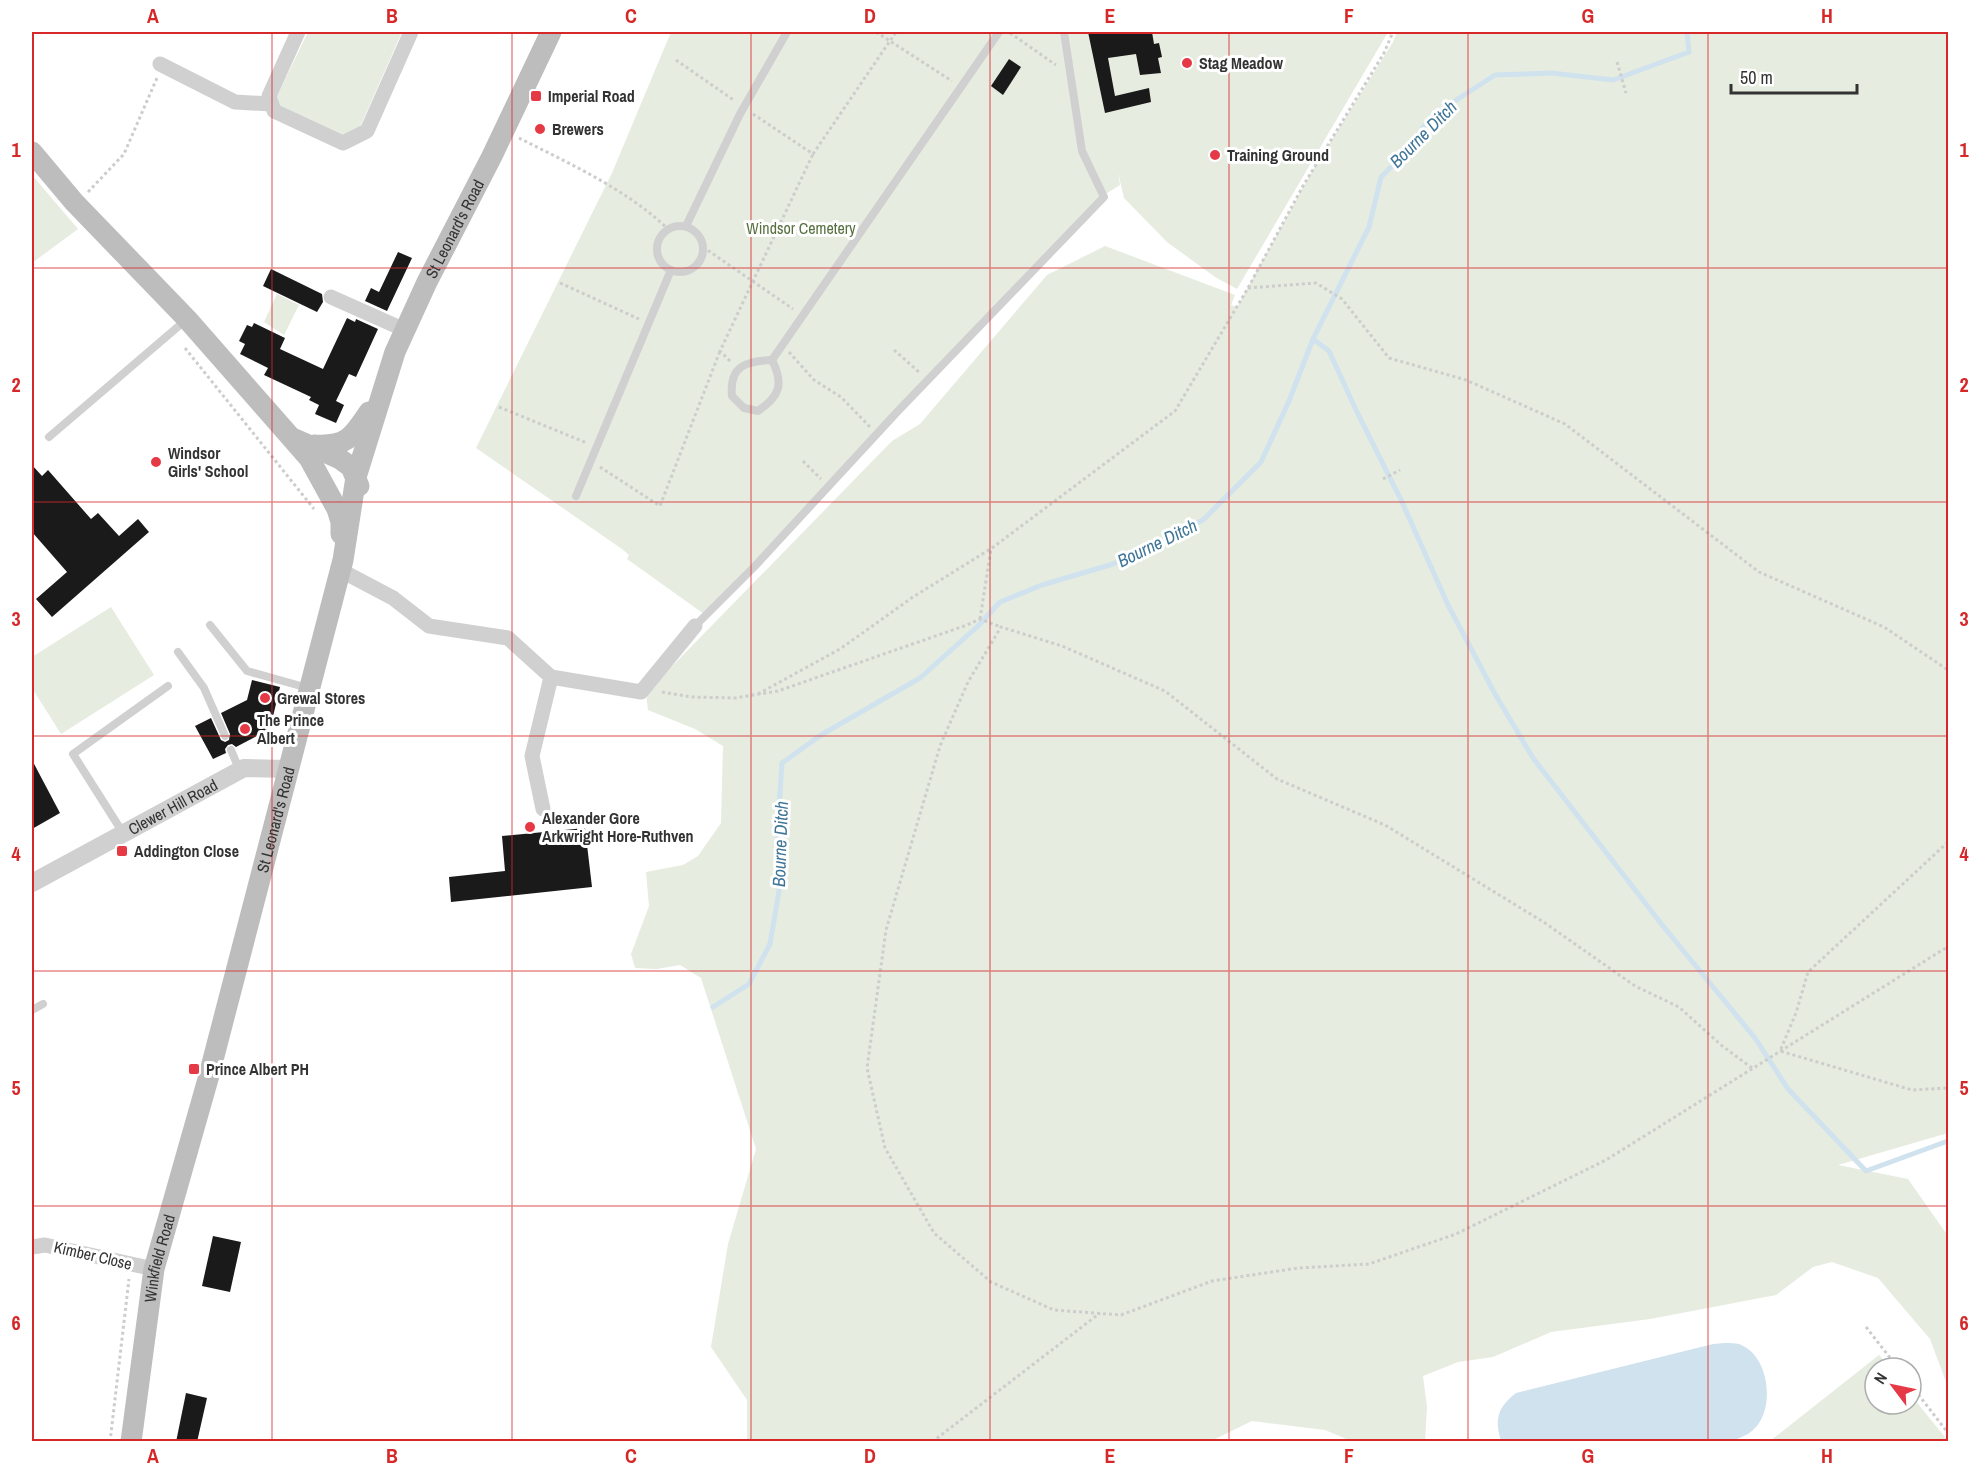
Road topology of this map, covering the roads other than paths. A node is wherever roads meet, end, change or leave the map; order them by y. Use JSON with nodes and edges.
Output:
{"nodes":[{"id":1,"x":298,"y":32,"type":"edge"},
{"id":2,"x":411,"y":32,"type":"edge"},
{"id":3,"x":551,"y":32,"type":"edge"},
{"id":4,"x":787,"y":32,"type":"edge"},
{"id":5,"x":999,"y":32,"type":"edge"},
{"id":6,"x":1064,"y":32,"type":"edge"},
{"id":7,"x":161,"y":65,"type":"road end"},
{"id":8,"x":271,"y":104,"type":"junction"},
{"id":9,"x":32,"y":152,"type":"edge"},
{"id":10,"x":686,"y":226,"type":"junction"},
{"id":11,"x":671,"y":270,"type":"junction"},
{"id":12,"x":331,"y":297,"type":"dead end"},
{"id":13,"x":180,"y":326,"type":"junction"},
{"id":14,"x":405,"y":330,"type":"junction"},
{"id":15,"x":772,"y":360,"type":"junction"},
{"id":16,"x":383,"y":391,"type":"junction"},
{"id":17,"x":371,"y":430,"type":"junction"},
{"id":18,"x":49,"y":437,"type":"dead end"},
{"id":19,"x":302,"y":446,"type":"junction"},
{"id":20,"x":356,"y":477,"type":"junction"},
{"id":21,"x":576,"y":496,"type":"dead end"},
{"id":22,"x":352,"y":506,"type":"junction"},
{"id":23,"x":341,"y":565,"type":"junction"},
{"id":24,"x":210,"y":625,"type":"dead end"},
{"id":25,"x":695,"y":627,"type":"joint"},
{"id":26,"x":178,"y":652,"type":"dead end"},
{"id":27,"x":551,"y":677,"type":"junction"},
{"id":28,"x":168,"y":686,"type":"dead end"},
{"id":29,"x":309,"y":689,"type":"junction"},
{"id":30,"x":225,"y":736,"type":"dead end"},
{"id":31,"x":231,"y":750,"type":"dead end"},
{"id":32,"x":289,"y":769,"type":"junction"},
{"id":33,"x":240,"y":770,"type":"junction"},
{"id":34,"x":543,"y":808,"type":"dead end"},
{"id":35,"x":123,"y":833,"type":"junction"},
{"id":36,"x":32,"y":883,"type":"edge"},
{"id":37,"x":43,"y":1004,"type":"dead end"},
{"id":38,"x":32,"y":1010,"type":"edge"},
{"id":39,"x":208,"y":1079,"type":"joint"},
{"id":40,"x":32,"y":1247,"type":"edge"},
{"id":41,"x":154,"y":1269,"type":"junction"},
{"id":42,"x":131,"y":1442,"type":"edge"}],
"edges":[{"from":1,"to":8,"type":"street"},
{"from":2,"to":8,"type":"street"},
{"from":3,"to":14,"type":"main road","name":"St Leonard's Road"},
{"from":4,"to":10,"type":"lane"},
{"from":5,"to":15,"type":"lane"},
{"from":6,"to":25,"type":"lane"},
{"from":7,"to":8,"type":"street"},
{"from":9,"to":13,"type":"main road"},
{"from":10,"to":11,"type":"lane"},
{"from":10,"to":11,"type":"lane"},
{"from":11,"to":21,"type":"lane"},
{"from":12,"to":14,"type":"street"},
{"from":13,"to":18,"type":"lane"},
{"from":13,"to":19,"type":"main road"},
{"from":14,"to":16,"type":"main road","name":"St Leonard's Road"},
{"from":15,"to":15,"type":"lane"},
{"from":16,"to":17,"type":"main road","name":"St Leonard's Road"},
{"from":16,"to":19,"type":"main road"},
{"from":17,"to":20,"type":"main road","name":"St Leonard's Road"},
{"from":17,"to":22,"type":"main road","name":"St Leonard's Road"},
{"from":19,"to":20,"type":"main road"},
{"from":19,"to":22,"type":"main road"},
{"from":20,"to":22,"type":"main road"},
{"from":22,"to":23,"type":"main road"},
{"from":22,"to":23,"type":"main road","name":"St Leonard's Road"},
{"from":23,"to":27,"type":"street"},
{"from":23,"to":29,"type":"main road","name":"St Leonard's Road"},
{"from":24,"to":29,"type":"lane"},
{"from":25,"to":27,"type":"street"},
{"from":26,"to":30,"type":"lane"},
{"from":27,"to":34,"type":"street"},
{"from":28,"to":35,"type":"lane"},
{"from":29,"to":32,"type":"main road","name":"St Leonard's Road"},
{"from":31,"to":33,"type":"lane"},
{"from":32,"to":33,"type":"street","name":"Clewer Hill Road"},
{"from":32,"to":39,"type":"main road","name":"St Leonard's Road"},
{"from":33,"to":35,"type":"street","name":"Clewer Hill Road"},
{"from":35,"to":36,"type":"street","name":"Clewer Hill Road"},
{"from":37,"to":38,"type":"lane"},
{"from":39,"to":41,"type":"main road","name":"Winkfield Road"},
{"from":40,"to":41,"type":"street","name":"Kimber Close"},
{"from":41,"to":42,"type":"main road","name":"Winkfield Road"}]}
